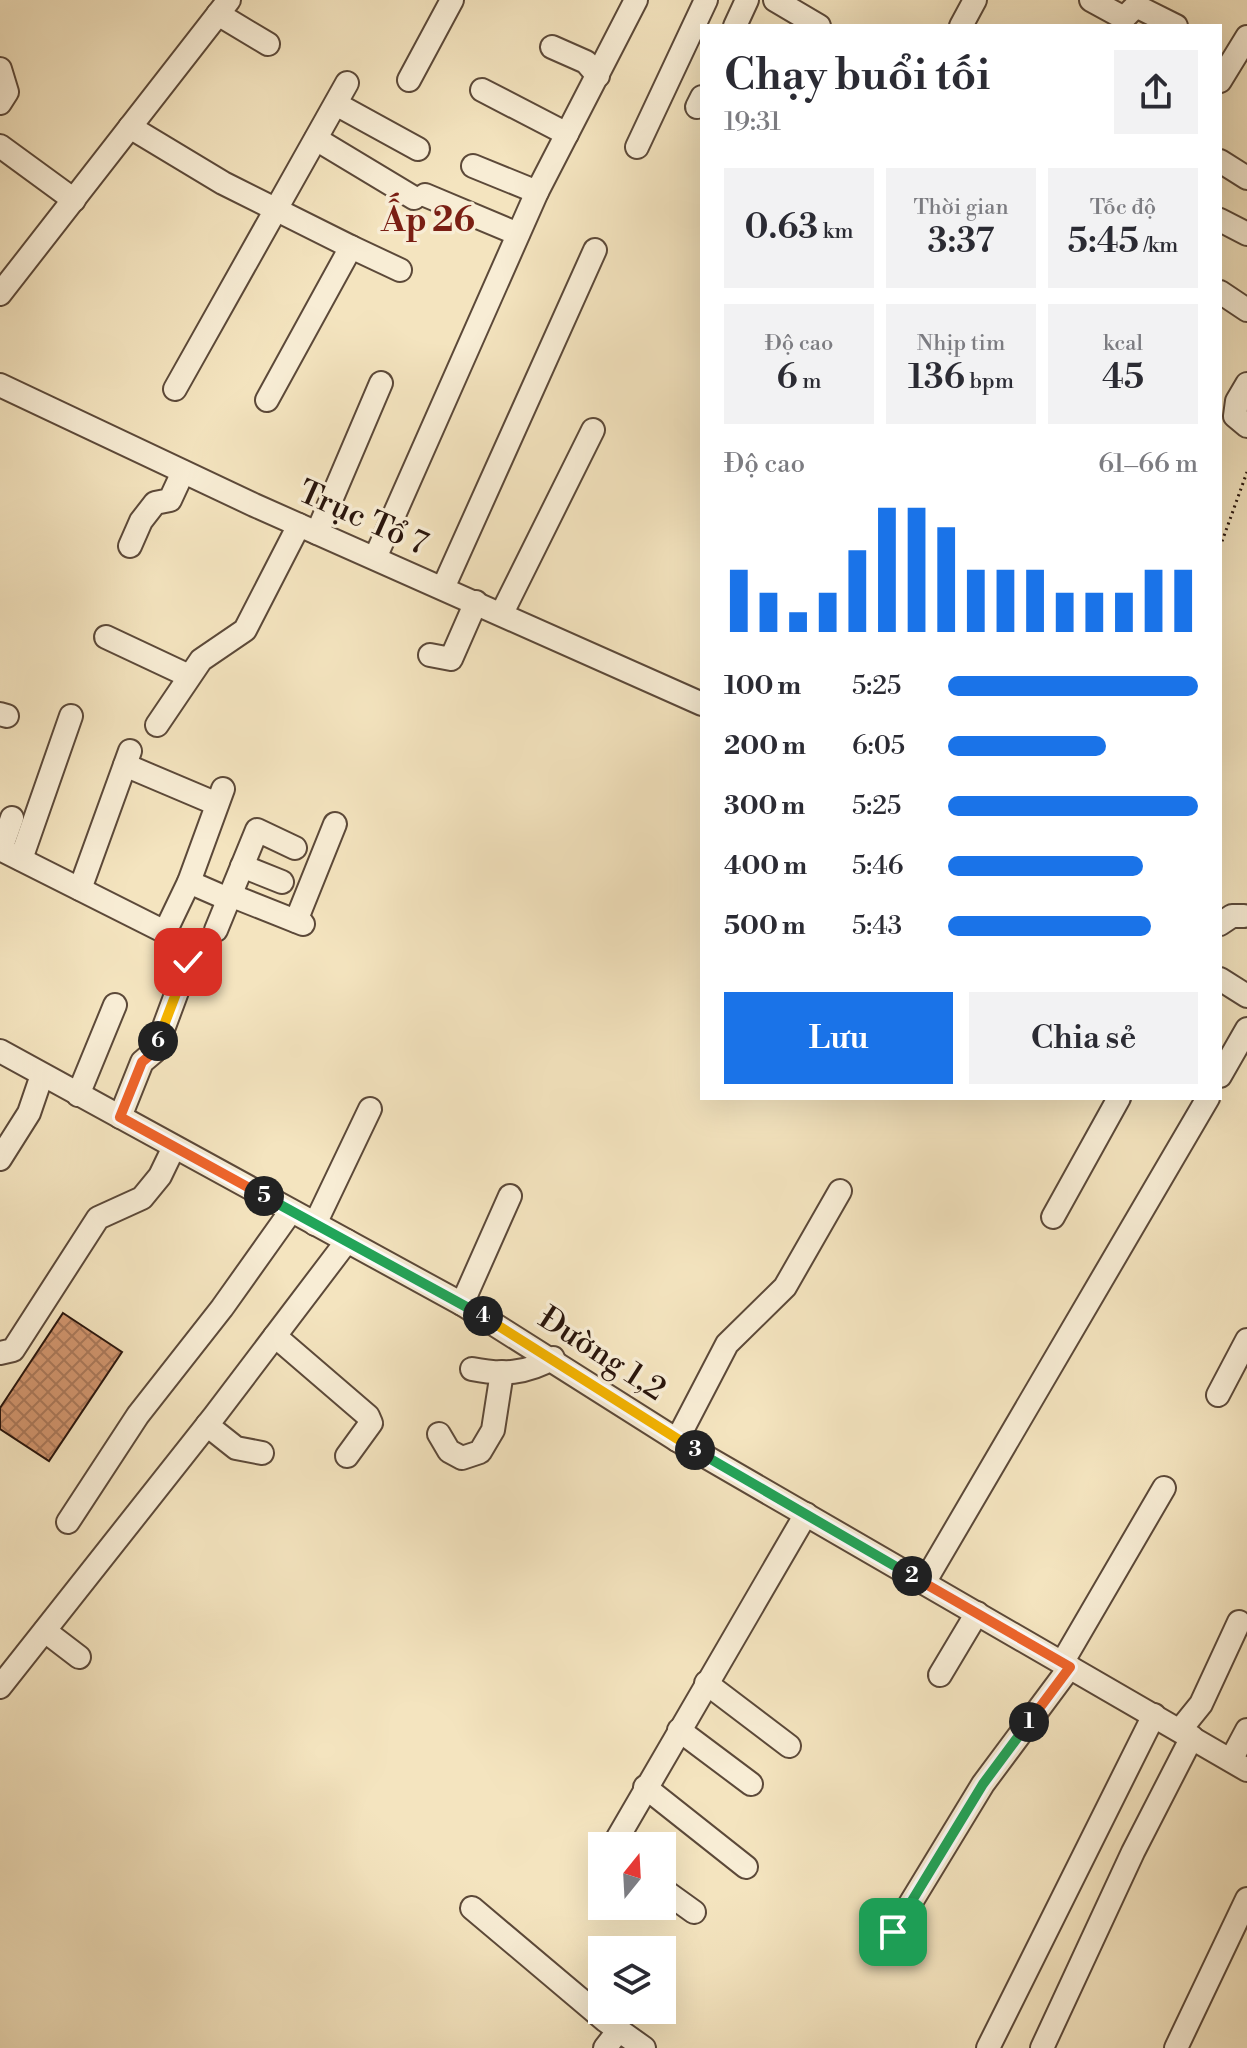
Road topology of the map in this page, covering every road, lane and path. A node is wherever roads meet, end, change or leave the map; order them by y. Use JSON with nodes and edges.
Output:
{"nodes":[{"id":1,"x":452,"y":0,"type":"edge"},
{"id":2,"x":636,"y":0,"type":"edge"},
{"id":3,"x":706,"y":0,"type":"edge"},
{"id":4,"x":747,"y":0,"type":"edge"},
{"id":5,"x":775,"y":0,"type":"edge"},
{"id":6,"x":975,"y":0,"type":"edge"},
{"id":7,"x":1091,"y":0,"type":"edge"},
{"id":8,"x":223,"y":7,"type":"edge"},
{"id":9,"x":736,"y":24,"type":"edge"},
{"id":10,"x":816,"y":24,"type":"edge"},
{"id":11,"x":963,"y":24,"type":"edge"},
{"id":12,"x":1172,"y":24,"type":"edge"},
{"id":13,"x":1247,"y":37,"type":"edge"},
{"id":14,"x":268,"y":44,"type":"dead end"},
{"id":15,"x":552,"y":47,"type":"dead end"},
{"id":16,"x":1227,"y":54,"type":"edge"},
{"id":17,"x":0,"y":69,"type":"edge"},
{"id":18,"x":598,"y":76,"type":"junction"},
{"id":19,"x":409,"y":80,"type":"dead end"},
{"id":20,"x":347,"y":83,"type":"dead end"},
{"id":21,"x":482,"y":90,"type":"dead end"},
{"id":22,"x":0,"y":103,"type":"edge"},
{"id":23,"x":336,"y":104,"type":"junction"},
{"id":24,"x":130,"y":127,"type":"junction"},
{"id":25,"x":567,"y":134,"type":"junction"},
{"id":26,"x":316,"y":139,"type":"junction"},
{"id":27,"x":0,"y":146,"type":"edge"},
{"id":28,"x":637,"y":147,"type":"dead end"},
{"id":29,"x":418,"y":149,"type":"dead end"},
{"id":30,"x":1222,"y":162,"type":"edge"},
{"id":31,"x":473,"y":166,"type":"dead end"},
{"id":32,"x":1247,"y":178,"type":"edge"},
{"id":33,"x":537,"y":192,"type":"junction"},
{"id":34,"x":74,"y":200,"type":"junction"},
{"id":35,"x":276,"y":209,"type":"junction"},
{"id":36,"x":1222,"y":221,"type":"edge"},
{"id":37,"x":518,"y":234,"type":"junction"},
{"id":38,"x":1247,"y":234,"type":"edge"},
{"id":39,"x":351,"y":247,"type":"junction"},
{"id":40,"x":595,"y":250,"type":"dead end"},
{"id":41,"x":400,"y":270,"type":"dead end"},
{"id":42,"x":1222,"y":293,"type":"edge"},
{"id":43,"x":0,"y":294,"type":"edge"},
{"id":44,"x":1247,"y":310,"type":"edge"},
{"id":45,"x":381,"y":383,"type":"dead end"},
{"id":46,"x":1247,"y":384,"type":"edge"},
{"id":47,"x":0,"y":385,"type":"edge"},
{"id":48,"x":175,"y":389,"type":"dead end"},
{"id":49,"x":267,"y":400,"type":"dead end"},
{"id":50,"x":1247,"y":426,"type":"edge"},
{"id":51,"x":593,"y":430,"type":"dead end"},
{"id":52,"x":183,"y":472,"type":"junction"},
{"id":53,"x":1247,"y":472,"type":"edge"},
{"id":54,"x":308,"y":529,"type":"junction"},
{"id":55,"x":1222,"y":541,"type":"edge"},
{"id":56,"x":130,"y":546,"type":"dead end"},
{"id":57,"x":375,"y":558,"type":"junction"},
{"id":58,"x":443,"y":588,"type":"junction"},
{"id":59,"x":476,"y":602,"type":"junction"},
{"id":60,"x":502,"y":613,"type":"junction"},
{"id":61,"x":106,"y":637,"type":"dead end"},
{"id":62,"x":430,"y":655,"type":"dead end"},
{"id":63,"x":189,"y":676,"type":"junction"},
{"id":64,"x":700,"y":703,"type":"edge"},
{"id":65,"x":71,"y":716,"type":"dead end"},
{"id":66,"x":157,"y":725,"type":"dead end"},
{"id":67,"x":12,"y":818,"type":"dead end"},
{"id":68,"x":335,"y":824,"type":"dead end"},
{"id":69,"x":295,"y":848,"type":"dead end"},
{"id":70,"x":7,"y":852,"type":"edge"},
{"id":71,"x":242,"y":866,"type":"junction"},
{"id":72,"x":189,"y":882,"type":"junction"},
{"id":73,"x":282,"y":882,"type":"dead end"},
{"id":74,"x":80,"y":889,"type":"junction"},
{"id":75,"x":229,"y":897,"type":"junction"},
{"id":76,"x":1244,"y":916,"type":"dead end"},
{"id":77,"x":1222,"y":923,"type":"edge"},
{"id":78,"x":216,"y":930,"type":"dead end"},
{"id":79,"x":188,"y":962,"type":"dead end"},
{"id":80,"x":1222,"y":980,"type":"edge"},
{"id":81,"x":1247,"y":996,"type":"edge"},
{"id":82,"x":115,"y":1005,"type":"dead end"},
{"id":83,"x":1247,"y":1029,"type":"edge"},
{"id":84,"x":0,"y":1051,"type":"edge"},
{"id":85,"x":1222,"y":1073,"type":"edge"},
{"id":86,"x":42,"y":1075,"type":"junction"},
{"id":87,"x":78,"y":1095,"type":"junction"},
{"id":88,"x":1118,"y":1100,"type":"edge"},
{"id":89,"x":1207,"y":1100,"type":"edge"},
{"id":90,"x":370,"y":1109,"type":"dead end"},
{"id":91,"x":120,"y":1117,"type":"junction"},
{"id":92,"x":174,"y":1147,"type":"junction"},
{"id":93,"x":0,"y":1159,"type":"edge"},
{"id":94,"x":840,"y":1191,"type":"dead end"},
{"id":95,"x":510,"y":1196,"type":"dead end"},
{"id":96,"x":291,"y":1211,"type":"junction"},
{"id":97,"x":1053,"y":1217,"type":"dead end"},
{"id":98,"x":315,"y":1224,"type":"junction"},
{"id":99,"x":347,"y":1241,"type":"junction"},
{"id":100,"x":462,"y":1304,"type":"junction"},
{"id":101,"x":275,"y":1336,"type":"junction"},
{"id":102,"x":1247,"y":1340,"type":"edge"},
{"id":103,"x":0,"y":1353,"type":"edge"},
{"id":104,"x":553,"y":1358,"type":"junction"},
{"id":105,"x":472,"y":1369,"type":"dead end"},
{"id":106,"x":502,"y":1372,"type":"junction"},
{"id":107,"x":1218,"y":1395,"type":"dead end"},
{"id":108,"x":207,"y":1425,"type":"junction"},
{"id":109,"x":439,"y":1434,"type":"dead end"},
{"id":110,"x":677,"y":1440,"type":"junction"},
{"id":111,"x":262,"y":1453,"type":"dead end"},
{"id":112,"x":347,"y":1456,"type":"dead end"},
{"id":113,"x":1164,"y":1488,"type":"dead end"},
{"id":114,"x":806,"y":1514,"type":"junction"},
{"id":115,"x":68,"y":1522,"type":"dead end"},
{"id":116,"x":924,"y":1583,"type":"junction"},
{"id":117,"x":977,"y":1613,"type":"junction"},
{"id":118,"x":1239,"y":1622,"type":"dead end"},
{"id":119,"x":45,"y":1631,"type":"junction"},
{"id":120,"x":79,"y":1657,"type":"dead end"},
{"id":121,"x":1066,"y":1665,"type":"junction"},
{"id":122,"x":940,"y":1675,"type":"dead end"},
{"id":123,"x":706,"y":1683,"type":"junction"},
{"id":124,"x":0,"y":1687,"type":"edge"},
{"id":125,"x":1154,"y":1715,"type":"junction"},
{"id":126,"x":679,"y":1730,"type":"junction"},
{"id":127,"x":1247,"y":1730,"type":"edge"},
{"id":128,"x":1186,"y":1734,"type":"junction"},
{"id":129,"x":789,"y":1746,"type":"dead end"},
{"id":130,"x":1239,"y":1765,"type":"edge"},
{"id":131,"x":751,"y":1784,"type":"dead end"},
{"id":132,"x":645,"y":1787,"type":"junction"},
{"id":133,"x":621,"y":1832,"type":"edge"},
{"id":134,"x":746,"y":1867,"type":"dead end"},
{"id":135,"x":676,"y":1899,"type":"edge"},
{"id":136,"x":1247,"y":1899,"type":"edge"},
{"id":137,"x":472,"y":1908,"type":"dead end"},
{"id":138,"x":694,"y":1912,"type":"dead end"},
{"id":139,"x":893,"y":1932,"type":"dead end"},
{"id":140,"x":611,"y":2027,"type":"edge"},
{"id":141,"x":644,"y":2048,"type":"edge"},
{"id":142,"x":988,"y":2048,"type":"edge"},
{"id":143,"x":1042,"y":2048,"type":"edge"},
{"id":144,"x":1176,"y":2048,"type":"edge"}],
"edges":[{"from":1,"to":19,"type":"street"},
{"from":2,"to":18,"type":"street"},
{"from":3,"to":28,"type":"street"},
{"from":4,"to":9,"type":"street"},
{"from":5,"to":10,"type":"street"},
{"from":6,"to":11,"type":"street"},
{"from":7,"to":12,"type":"street"},
{"from":8,"to":14,"type":"street"},
{"from":8,"to":24,"type":"street"},
{"from":13,"to":16,"type":"street"},
{"from":15,"to":18,"type":"street"},
{"from":17,"to":22,"type":"street"},
{"from":18,"to":25,"type":"street"},
{"from":20,"to":23,"type":"street"},
{"from":21,"to":25,"type":"street"},
{"from":23,"to":26,"type":"street"},
{"from":23,"to":29,"type":"street"},
{"from":24,"to":34,"type":"street"},
{"from":24,"to":35,"type":"street"},
{"from":25,"to":33,"type":"street"},
{"from":26,"to":35,"type":"street"},
{"from":26,"to":37,"type":"street"},
{"from":27,"to":34,"type":"street"},
{"from":30,"to":32,"type":"street"},
{"from":31,"to":33,"type":"street"},
{"from":33,"to":37,"type":"street"},
{"from":34,"to":43,"type":"street"},
{"from":35,"to":39,"type":"street"},
{"from":35,"to":48,"type":"street"},
{"from":36,"to":38,"type":"street"},
{"from":37,"to":57,"type":"street"},
{"from":39,"to":41,"type":"street"},
{"from":39,"to":49,"type":"street"},
{"from":40,"to":58,"type":"street"},
{"from":42,"to":44,"type":"street"},
{"from":45,"to":54,"type":"street"},
{"from":46,"to":50,"type":"street"},
{"from":47,"to":52,"type":"street","name":"Trục Tổ 7"},
{"from":51,"to":60,"type":"street"},
{"from":52,"to":54,"type":"street","name":"Trục Tổ 7"},
{"from":52,"to":56,"type":"street"},
{"from":53,"to":55,"type":"path"},
{"from":54,"to":57,"type":"street","name":"Trục Tổ 7"},
{"from":54,"to":63,"type":"street"},
{"from":57,"to":58,"type":"street","name":"Trục Tổ 7"},
{"from":58,"to":59,"type":"street","name":"Trục Tổ 7"},
{"from":59,"to":60,"type":"street","name":"Trục Tổ 7"},
{"from":59,"to":62,"type":"street"},
{"from":60,"to":64,"type":"street","name":"Trục Tổ 7"},
{"from":61,"to":63,"type":"street"},
{"from":63,"to":66,"type":"street"},
{"from":65,"to":70,"type":"street"},
{"from":67,"to":70,"type":"street"},
{"from":68,"to":75,"type":"street"},
{"from":69,"to":71,"type":"street"},
{"from":70,"to":74,"type":"street"},
{"from":71,"to":73,"type":"street"},
{"from":71,"to":75,"type":"street"},
{"from":72,"to":74,"type":"street"},
{"from":72,"to":74,"type":"street"},
{"from":72,"to":75,"type":"street"},
{"from":75,"to":78,"type":"street"},
{"from":76,"to":77,"type":"street"},
{"from":79,"to":91,"type":"street"},
{"from":80,"to":81,"type":"street"},
{"from":82,"to":87,"type":"street"},
{"from":83,"to":85,"type":"street"},
{"from":84,"to":86,"type":"street","name":"Đường 1,2"},
{"from":86,"to":87,"type":"street","name":"Đường 1,2"},
{"from":86,"to":93,"type":"street"},
{"from":87,"to":91,"type":"street","name":"Đường 1,2"},
{"from":88,"to":97,"type":"street"},
{"from":89,"to":116,"type":"street"},
{"from":90,"to":98,"type":"street"},
{"from":91,"to":92,"type":"street","name":"Đường 1,2"},
{"from":92,"to":96,"type":"street","name":"Đường 1,2"},
{"from":92,"to":103,"type":"street"},
{"from":94,"to":110,"type":"street"},
{"from":95,"to":100,"type":"street"},
{"from":96,"to":98,"type":"street","name":"Đường 1,2"},
{"from":96,"to":115,"type":"street"},
{"from":98,"to":99,"type":"street","name":"Đường 1,2"},
{"from":99,"to":100,"type":"street","name":"Đường 1,2"},
{"from":99,"to":101,"type":"street"},
{"from":100,"to":104,"type":"street","name":"Đường 1,2"},
{"from":101,"to":108,"type":"street"},
{"from":101,"to":112,"type":"street"},
{"from":102,"to":107,"type":"street"},
{"from":104,"to":106,"type":"street"},
{"from":104,"to":110,"type":"street","name":"Đường 1,2"},
{"from":105,"to":106,"type":"street"},
{"from":106,"to":109,"type":"street"},
{"from":108,"to":111,"type":"street"},
{"from":108,"to":119,"type":"street"},
{"from":110,"to":114,"type":"street","name":"Đường 1,2"},
{"from":113,"to":121,"type":"street"},
{"from":114,"to":116,"type":"street","name":"Đường 1,2"},
{"from":114,"to":123,"type":"street"},
{"from":116,"to":117,"type":"street","name":"Đường 1,2"},
{"from":117,"to":121,"type":"street","name":"Đường 1,2"},
{"from":117,"to":122,"type":"street"},
{"from":118,"to":128,"type":"street"},
{"from":119,"to":120,"type":"street"},
{"from":119,"to":124,"type":"street"},
{"from":121,"to":125,"type":"street","name":"Đường 1,2"},
{"from":121,"to":139,"type":"street"},
{"from":123,"to":126,"type":"street"},
{"from":123,"to":129,"type":"street"},
{"from":125,"to":128,"type":"street","name":"Đường 1,2"},
{"from":125,"to":142,"type":"street"},
{"from":126,"to":131,"type":"street"},
{"from":126,"to":132,"type":"street"},
{"from":127,"to":130,"type":"street"},
{"from":128,"to":130,"type":"street","name":"Đường 1,2"},
{"from":128,"to":143,"type":"street"},
{"from":132,"to":133,"type":"street"},
{"from":132,"to":134,"type":"street"},
{"from":135,"to":138,"type":"street"},
{"from":136,"to":144,"type":"street"},
{"from":137,"to":140,"type":"street"},
{"from":140,"to":141,"type":"street"}]}
